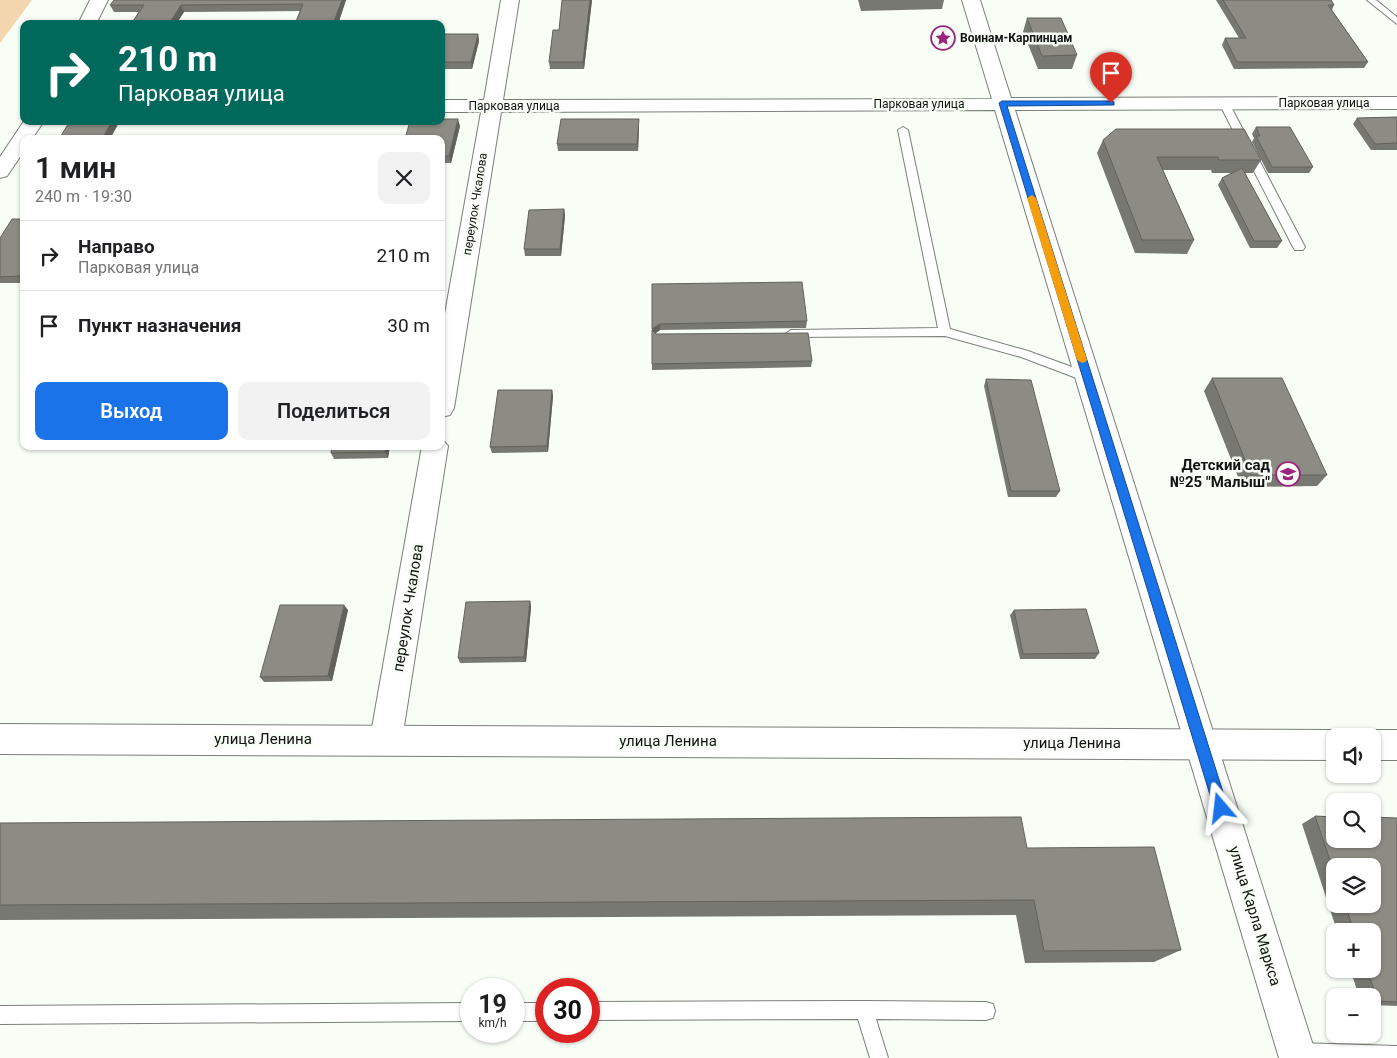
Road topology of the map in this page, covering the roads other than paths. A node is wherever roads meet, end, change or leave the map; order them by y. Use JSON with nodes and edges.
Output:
{"nodes":[{"id":1,"x":99,"y":0,"type":"edge"},
{"id":2,"x":510,"y":0,"type":"edge"},
{"id":3,"x":970,"y":0,"type":"edge"},
{"id":4,"x":1371,"y":0,"type":"edge"},
{"id":5,"x":89,"y":20,"type":"edge"},
{"id":6,"x":1397,"y":21,"type":"edge"},
{"id":7,"x":1002,"y":103,"type":"junction"},
{"id":8,"x":1224,"y":103,"type":"junction"},
{"id":9,"x":1397,"y":103,"type":"edge"},
{"id":10,"x":445,"y":106,"type":"edge"},
{"id":11,"x":492,"y":106,"type":"junction"},
{"id":12,"x":903,"y":130,"type":"dead end"},
{"id":13,"x":20,"y":142,"type":"edge"},
{"id":14,"x":0,"y":172,"type":"edge"},
{"id":15,"x":1299,"y":247,"type":"dead end"},
{"id":16,"x":945,"y":332,"type":"junction"},
{"id":17,"x":778,"y":334,"type":"edge"},
{"id":18,"x":1087,"y":377,"type":"junction"},
{"id":19,"x":445,"y":384,"type":"edge"},
{"id":20,"x":434,"y":450,"type":"edge"},
{"id":21,"x":0,"y":739,"type":"edge"},
{"id":22,"x":386,"y":739,"type":"junction"},
{"id":23,"x":1201,"y":744,"type":"junction"},
{"id":24,"x":1326,"y":745,"type":"edge"},
{"id":25,"x":1381,"y":745,"type":"edge"},
{"id":26,"x":1397,"y":745,"type":"edge"},
{"id":27,"x":864,"y":1010,"type":"junction"},
{"id":28,"x":600,"y":1011,"type":"edge"},
{"id":29,"x":460,"y":1012,"type":"edge"},
{"id":30,"x":986,"y":1012,"type":"dead end"},
{"id":31,"x":0,"y":1015,"type":"edge"},
{"id":32,"x":1298,"y":1055,"type":"edge"},
{"id":33,"x":1397,"y":1055,"type":"edge"},
{"id":34,"x":880,"y":1058,"type":"edge"}],
"edges":[{"from":1,"to":5,"type":"street"},
{"from":2,"to":11,"type":"street","name":"переулок Чкалова"},
{"from":3,"to":7,"type":"street","name":"улица Карла Маркса"},
{"from":4,"to":6,"type":"lane"},
{"from":7,"to":8,"type":"street","name":"Парковая улица"},
{"from":7,"to":11,"type":"street","name":"Парковая улица"},
{"from":7,"to":18,"type":"street","name":"улица Карла Маркса"},
{"from":8,"to":9,"type":"street","name":"Парковая улица"},
{"from":8,"to":15,"type":"lane"},
{"from":10,"to":11,"type":"street","name":"Парковая улица"},
{"from":11,"to":19,"type":"street","name":"переулок Чкалова"},
{"from":12,"to":16,"type":"lane"},
{"from":13,"to":14,"type":"street"},
{"from":16,"to":17,"type":"lane"},
{"from":16,"to":18,"type":"lane"},
{"from":18,"to":23,"type":"street","name":"улица Карла Маркса"},
{"from":20,"to":22,"type":"street","name":"переулок Чкалова"},
{"from":21,"to":22,"type":"street","name":"улица Ленина"},
{"from":22,"to":23,"type":"street","name":"улица Ленина"},
{"from":23,"to":24,"type":"street","name":"улица Ленина"},
{"from":23,"to":32,"type":"street","name":"улица Карла Маркса"},
{"from":25,"to":26,"type":"street"},
{"from":27,"to":28,"type":"lane"},
{"from":27,"to":30,"type":"lane"},
{"from":27,"to":34,"type":"lane"},
{"from":29,"to":31,"type":"lane"},
{"from":32,"to":33,"type":"lane"}]}
